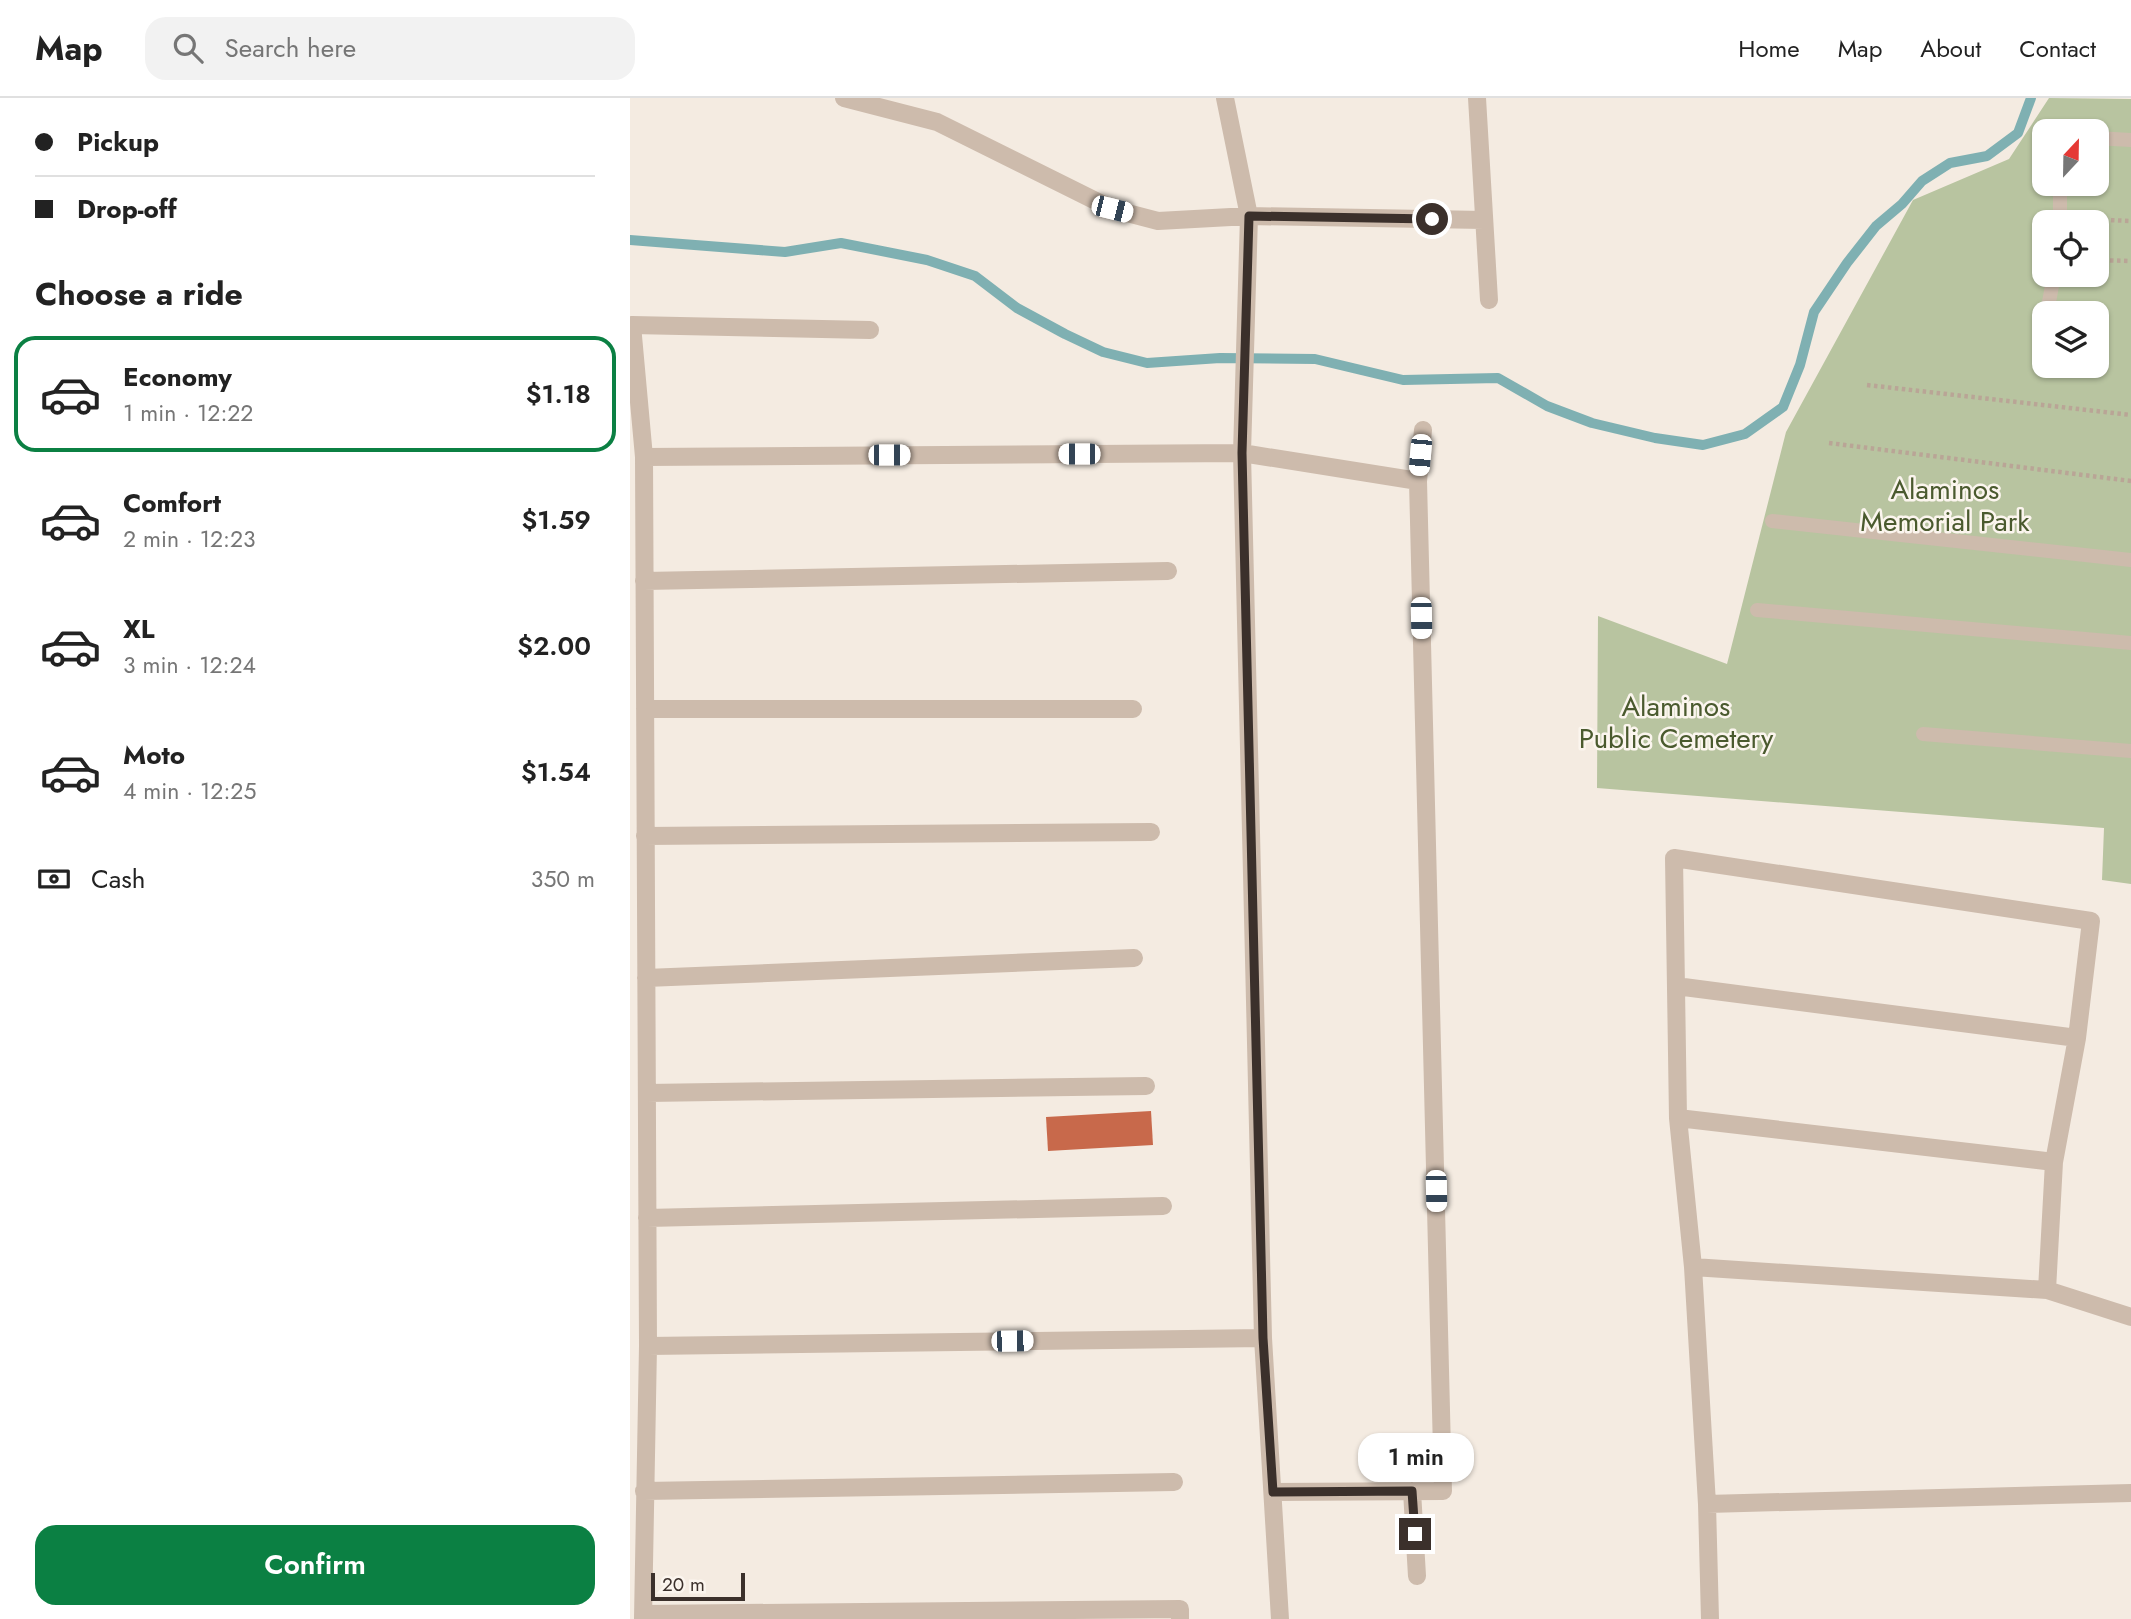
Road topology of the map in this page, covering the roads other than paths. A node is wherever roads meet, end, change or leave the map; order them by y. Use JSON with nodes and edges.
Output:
{"nodes":[{"id":1,"x":844,"y":98,"type":"edge"},
{"id":2,"x":1225,"y":98,"type":"edge"},
{"id":3,"x":1478,"y":98,"type":"edge"},
{"id":4,"x":2109,"y":139,"type":"edge"},
{"id":5,"x":2131,"y":140,"type":"edge"},
{"id":6,"x":1249,"y":216,"type":"junction"},
{"id":7,"x":1485,"y":220,"type":"junction"},
{"id":8,"x":1489,"y":300,"type":"dead end"},
{"id":9,"x":870,"y":330,"type":"dead end"},
{"id":10,"x":1423,"y":430,"type":"dead end"},
{"id":11,"x":1242,"y":453,"type":"junction"},
{"id":12,"x":644,"y":457,"type":"junction"},
{"id":13,"x":1418,"y":481,"type":"junction"},
{"id":14,"x":1772,"y":521,"type":"dead end"},
{"id":15,"x":2131,"y":560,"type":"edge"},
{"id":16,"x":1168,"y":571,"type":"dead end"},
{"id":17,"x":644,"y":581,"type":"junction"},
{"id":18,"x":1757,"y":610,"type":"dead end"},
{"id":19,"x":2131,"y":643,"type":"edge"},
{"id":20,"x":645,"y":709,"type":"junction"},
{"id":21,"x":1133,"y":709,"type":"dead end"},
{"id":22,"x":1923,"y":734,"type":"dead end"},
{"id":23,"x":2131,"y":751,"type":"edge"},
{"id":24,"x":1151,"y":832,"type":"dead end"},
{"id":25,"x":645,"y":836,"type":"junction"},
{"id":26,"x":1134,"y":958,"type":"dead end"},
{"id":27,"x":646,"y":978,"type":"junction"},
{"id":28,"x":1676,"y":986,"type":"junction"},
{"id":29,"x":2077,"y":1038,"type":"junction"},
{"id":30,"x":1146,"y":1086,"type":"dead end"},
{"id":31,"x":647,"y":1093,"type":"junction"},
{"id":32,"x":1678,"y":1118,"type":"junction"},
{"id":33,"x":2054,"y":1162,"type":"junction"},
{"id":34,"x":1163,"y":1206,"type":"dead end"},
{"id":35,"x":647,"y":1218,"type":"junction"},
{"id":36,"x":1693,"y":1267,"type":"junction"},
{"id":37,"x":2047,"y":1290,"type":"junction"},
{"id":38,"x":2131,"y":1317,"type":"edge"},
{"id":39,"x":1263,"y":1338,"type":"junction"},
{"id":40,"x":648,"y":1346,"type":"junction"},
{"id":41,"x":1174,"y":1482,"type":"dead end"},
{"id":42,"x":644,"y":1491,"type":"junction"},
{"id":43,"x":1412,"y":1491,"type":"junction"},
{"id":44,"x":1273,"y":1492,"type":"junction"},
{"id":45,"x":2131,"y":1493,"type":"edge"},
{"id":46,"x":1707,"y":1504,"type":"junction"},
{"id":47,"x":1417,"y":1576,"type":"dead end"},
{"id":48,"x":643,"y":1617,"type":"edge"},
{"id":49,"x":1180,"y":1619,"type":"edge"},
{"id":50,"x":1280,"y":1619,"type":"edge"},
{"id":51,"x":1710,"y":1619,"type":"edge"}],
"edges":[{"from":1,"to":6,"type":"street"},
{"from":2,"to":6,"type":"street"},
{"from":3,"to":7,"type":"street"},
{"from":4,"to":5,"type":"lane"},
{"from":6,"to":7,"type":"street"},
{"from":6,"to":11,"type":"street"},
{"from":7,"to":8,"type":"street"},
{"from":9,"to":12,"type":"street"},
{"from":10,"to":13,"type":"street"},
{"from":11,"to":12,"type":"street"},
{"from":11,"to":13,"type":"street"},
{"from":11,"to":39,"type":"street"},
{"from":12,"to":17,"type":"street"},
{"from":13,"to":43,"type":"street"},
{"from":14,"to":15,"type":"lane"},
{"from":16,"to":17,"type":"street"},
{"from":17,"to":20,"type":"street"},
{"from":18,"to":19,"type":"lane"},
{"from":20,"to":21,"type":"street"},
{"from":20,"to":25,"type":"street"},
{"from":22,"to":23,"type":"lane"},
{"from":24,"to":25,"type":"street"},
{"from":25,"to":27,"type":"street"},
{"from":26,"to":27,"type":"street"},
{"from":27,"to":31,"type":"street"},
{"from":28,"to":29,"type":"street"},
{"from":28,"to":29,"type":"street"},
{"from":28,"to":32,"type":"street"},
{"from":29,"to":33,"type":"street"},
{"from":30,"to":31,"type":"street"},
{"from":31,"to":35,"type":"street"},
{"from":32,"to":33,"type":"street"},
{"from":32,"to":36,"type":"street"},
{"from":33,"to":37,"type":"street"},
{"from":34,"to":35,"type":"street"},
{"from":35,"to":40,"type":"street"},
{"from":36,"to":37,"type":"street"},
{"from":36,"to":46,"type":"street"},
{"from":37,"to":38,"type":"street"},
{"from":39,"to":40,"type":"street"},
{"from":39,"to":44,"type":"street"},
{"from":40,"to":42,"type":"street"},
{"from":41,"to":42,"type":"street"},
{"from":42,"to":48,"type":"street"},
{"from":43,"to":44,"type":"street"},
{"from":43,"to":47,"type":"street"},
{"from":44,"to":50,"type":"street"},
{"from":45,"to":46,"type":"street"},
{"from":46,"to":51,"type":"street"},
{"from":48,"to":49,"type":"street"}]}
